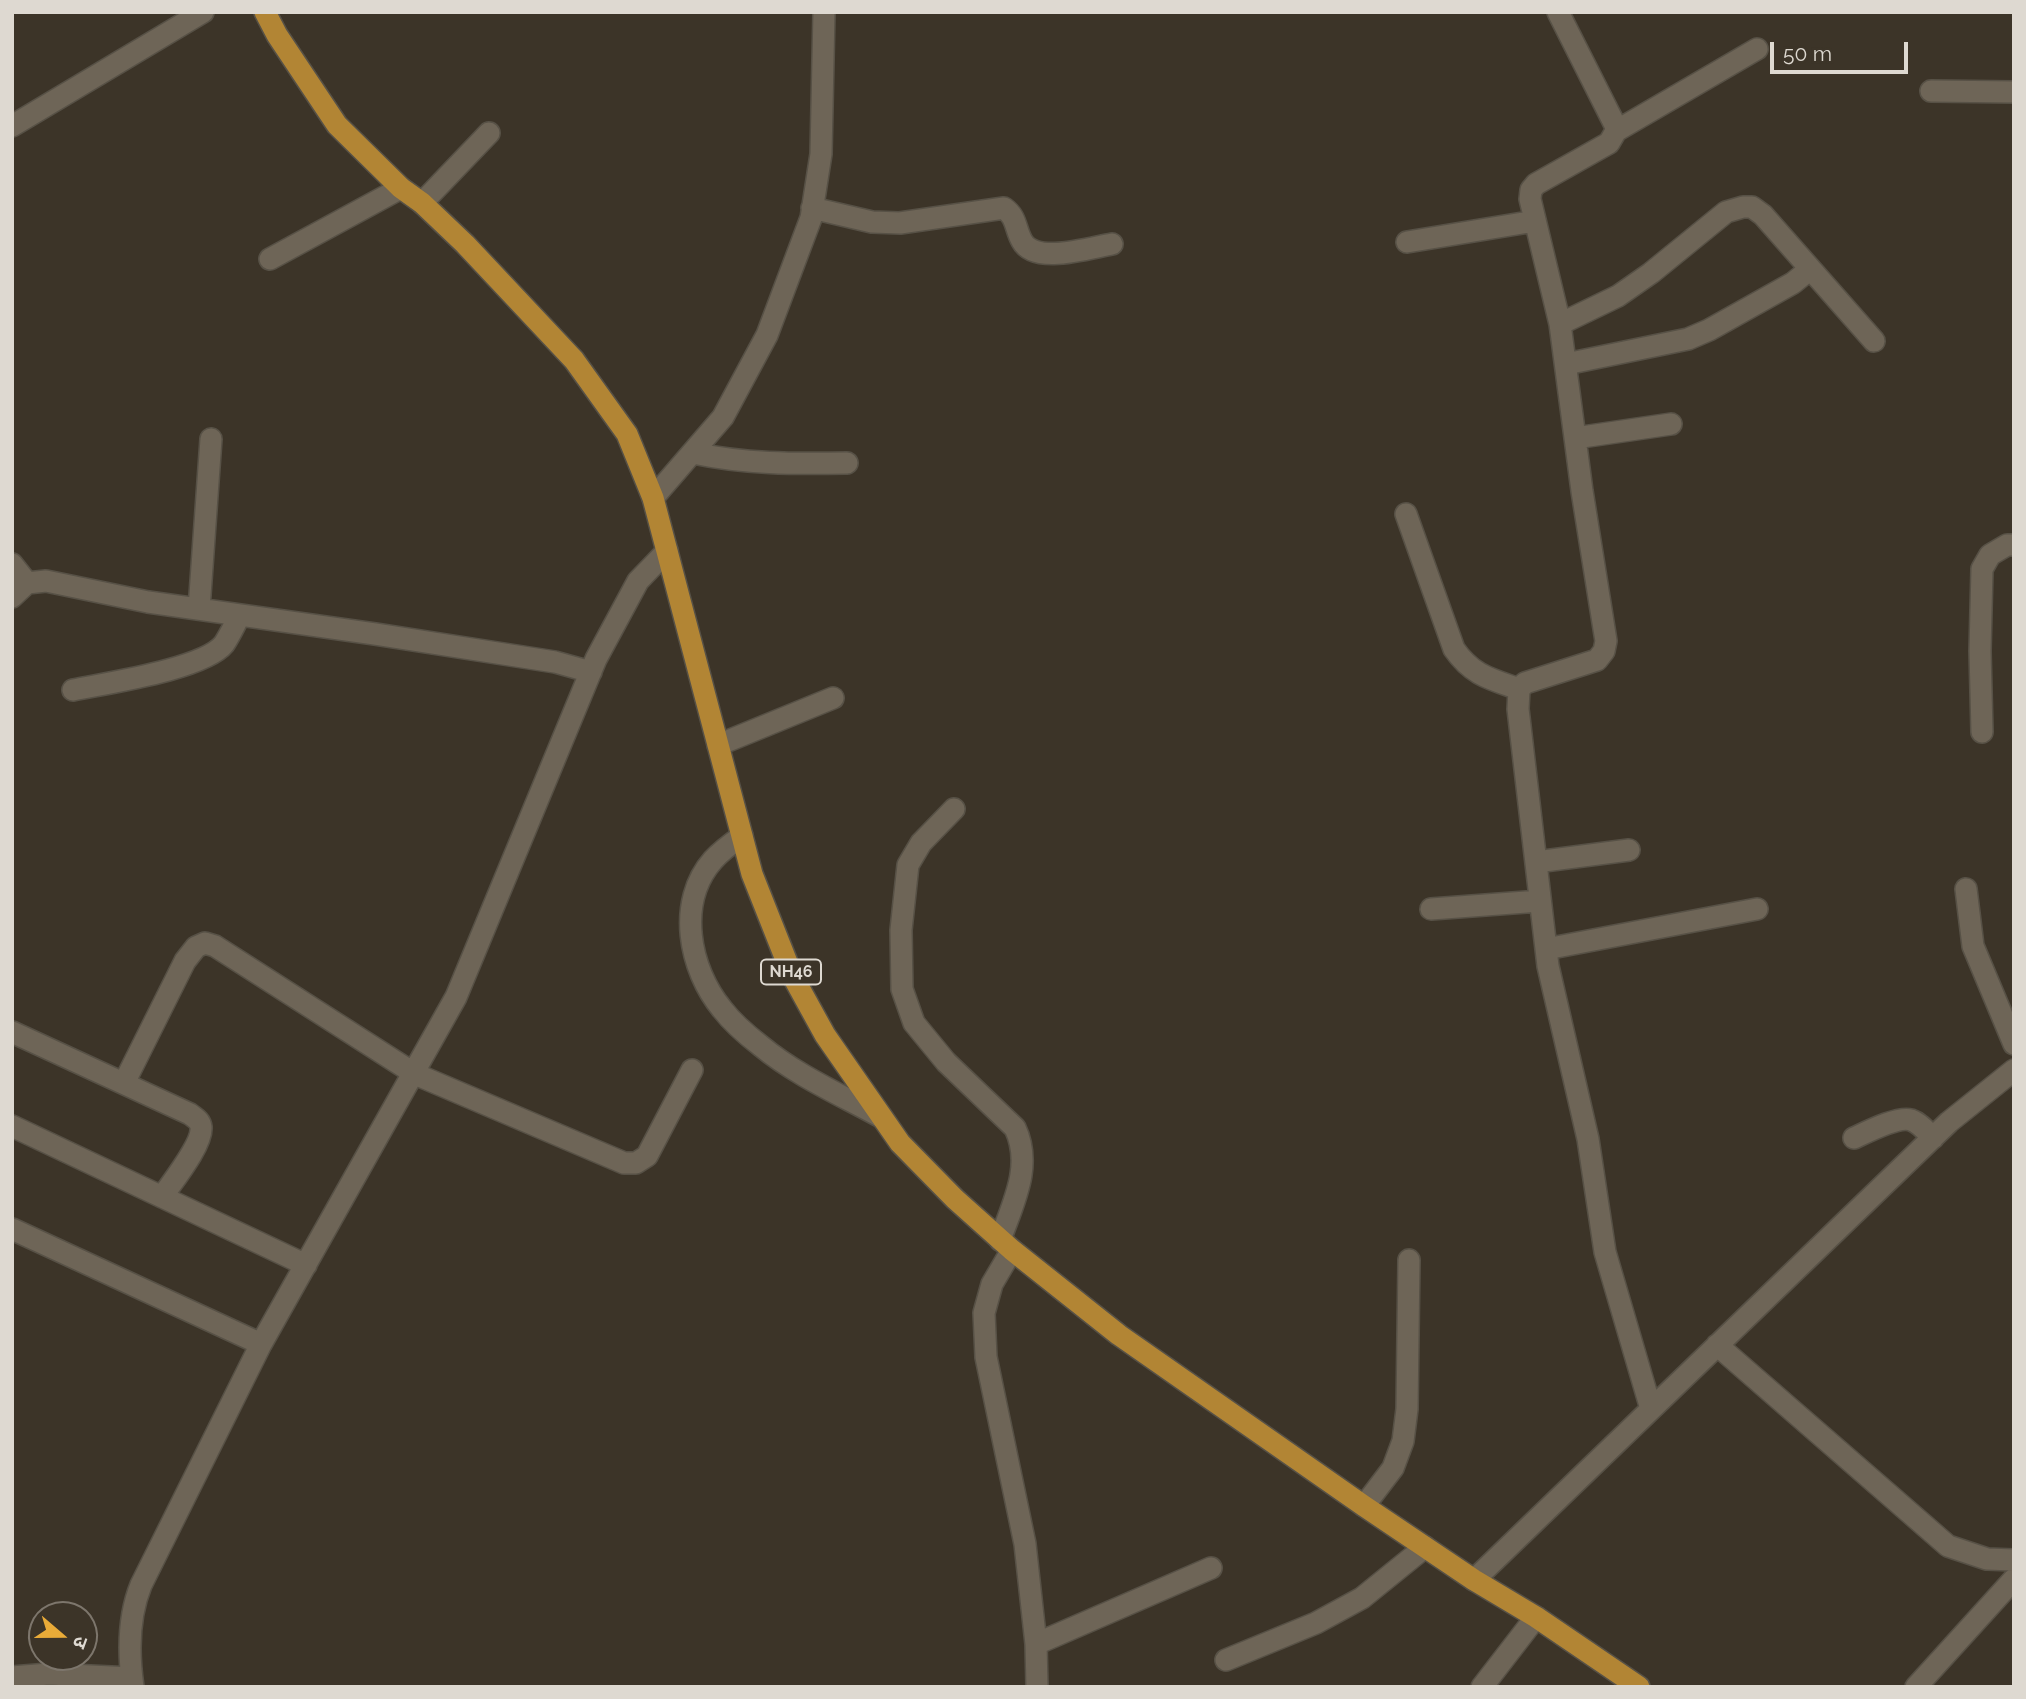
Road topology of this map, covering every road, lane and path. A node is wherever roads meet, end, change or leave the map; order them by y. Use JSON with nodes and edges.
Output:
{"nodes":[{"id":1,"x":203,"y":12,"type":"edge"},
{"id":2,"x":265,"y":12,"type":"edge"},
{"id":3,"x":824,"y":12,"type":"edge"},
{"id":4,"x":1559,"y":12,"type":"edge"},
{"id":5,"x":1757,"y":49,"type":"dead end"},
{"id":6,"x":1931,"y":91,"type":"dead end"},
{"id":7,"x":2014,"y":92,"type":"edge"},
{"id":8,"x":12,"y":126,"type":"edge"},
{"id":9,"x":1616,"y":131,"type":"junction"},
{"id":10,"x":489,"y":133,"type":"dead end"},
{"id":11,"x":401,"y":188,"type":"junction"},
{"id":12,"x":422,"y":203,"type":"junction"},
{"id":13,"x":812,"y":208,"type":"junction"},
{"id":14,"x":1535,"y":221,"type":"junction"},
{"id":15,"x":1407,"y":242,"type":"dead end"},
{"id":16,"x":1112,"y":244,"type":"dead end"},
{"id":17,"x":270,"y":259,"type":"dead end"},
{"id":18,"x":1809,"y":270,"type":"junction"},
{"id":19,"x":1560,"y":324,"type":"junction"},
{"id":20,"x":1874,"y":341,"type":"dead end"},
{"id":21,"x":1566,"y":364,"type":"junction"},
{"id":22,"x":1671,"y":424,"type":"dead end"},
{"id":23,"x":1575,"y":438,"type":"junction"},
{"id":24,"x":211,"y":439,"type":"dead end"},
{"id":25,"x":693,"y":453,"type":"junction"},
{"id":26,"x":847,"y":463,"type":"dead end"},
{"id":27,"x":653,"y":498,"type":"junction"},
{"id":28,"x":1406,"y":514,"type":"dead end"},
{"id":29,"x":2014,"y":545,"type":"edge"},
{"id":30,"x":667,"y":551,"type":"junction"},
{"id":31,"x":12,"y":564,"type":"edge"},
{"id":32,"x":20,"y":590,"type":"edge"},
{"id":33,"x":199,"y":609,"type":"junction"},
{"id":34,"x":240,"y":615,"type":"junction"},
{"id":35,"x":591,"y":671,"type":"junction"},
{"id":36,"x":1519,"y":689,"type":"junction"},
{"id":37,"x":73,"y":690,"type":"dead end"},
{"id":38,"x":833,"y":698,"type":"dead end"},
{"id":39,"x":1982,"y":732,"type":"dead end"},
{"id":40,"x":718,"y":745,"type":"junction"},
{"id":41,"x":954,"y":809,"type":"dead end"},
{"id":42,"x":742,"y":835,"type":"junction"},
{"id":43,"x":1629,"y":850,"type":"dead end"},
{"id":44,"x":1536,"y":862,"type":"junction"},
{"id":45,"x":1966,"y":889,"type":"dead end"},
{"id":46,"x":1541,"y":901,"type":"junction"},
{"id":47,"x":1431,"y":909,"type":"dead end"},
{"id":48,"x":1757,"y":909,"type":"dead end"},
{"id":49,"x":1546,"y":948,"type":"junction"},
{"id":50,"x":12,"y":1032,"type":"edge"},
{"id":51,"x":2014,"y":1044,"type":"edge"},
{"id":52,"x":692,"y":1070,"type":"dead end"},
{"id":53,"x":2013,"y":1072,"type":"edge"},
{"id":54,"x":415,"y":1073,"type":"junction"},
{"id":55,"x":124,"y":1083,"type":"junction"},
{"id":56,"x":881,"y":1117,"type":"junction"},
{"id":57,"x":12,"y":1126,"type":"edge"},
{"id":58,"x":1854,"y":1138,"type":"dead end"},
{"id":59,"x":1933,"y":1138,"type":"junction"},
{"id":60,"x":162,"y":1197,"type":"junction"},
{"id":61,"x":12,"y":1229,"type":"edge"},
{"id":62,"x":1006,"y":1245,"type":"junction"},
{"id":63,"x":1409,"y":1260,"type":"dead end"},
{"id":64,"x":306,"y":1265,"type":"junction"},
{"id":65,"x":261,"y":1344,"type":"junction"},
{"id":66,"x":1717,"y":1345,"type":"junction"},
{"id":67,"x":1651,"y":1409,"type":"junction"},
{"id":68,"x":1364,"y":1506,"type":"junction"},
{"id":69,"x":1425,"y":1547,"type":"junction"},
{"id":70,"x":2014,"y":1560,"type":"edge"},
{"id":71,"x":1211,"y":1568,"type":"dead end"},
{"id":72,"x":2014,"y":1579,"type":"edge"},
{"id":73,"x":1474,"y":1580,"type":"junction"},
{"id":74,"x":1536,"y":1617,"type":"junction"},
{"id":75,"x":1036,"y":1644,"type":"junction"},
{"id":76,"x":1226,"y":1660,"type":"dead end"},
{"id":77,"x":12,"y":1677,"type":"edge"},
{"id":78,"x":132,"y":1682,"type":"edge"},
{"id":79,"x":1037,"y":1687,"type":"edge"},
{"id":80,"x":1482,"y":1687,"type":"edge"},
{"id":81,"x":1639,"y":1687,"type":"edge"},
{"id":82,"x":1916,"y":1687,"type":"edge"}],
"edges":[{"from":1,"to":8,"type":"street"},
{"from":2,"to":11,"type":"highway","number":"NH46"},
{"from":3,"to":13,"type":"street"},
{"from":4,"to":9,"type":"street"},
{"from":5,"to":9,"type":"street"},
{"from":6,"to":7,"type":"street"},
{"from":9,"to":14,"type":"street"},
{"from":10,"to":12,"type":"street"},
{"from":11,"to":12,"type":"highway","number":"NH46"},
{"from":11,"to":17,"type":"street"},
{"from":12,"to":27,"type":"highway","number":"NH46"},
{"from":13,"to":16,"type":"street"},
{"from":13,"to":25,"type":"street"},
{"from":14,"to":15,"type":"street"},
{"from":14,"to":19,"type":"street"},
{"from":18,"to":19,"type":"street"},
{"from":18,"to":20,"type":"street"},
{"from":18,"to":21,"type":"street"},
{"from":19,"to":21,"type":"street"},
{"from":21,"to":23,"type":"street"},
{"from":22,"to":23,"type":"street"},
{"from":23,"to":36,"type":"street"},
{"from":24,"to":33,"type":"street"},
{"from":25,"to":26,"type":"street"},
{"from":25,"to":27,"type":"street"},
{"from":27,"to":30,"type":"highway","number":"NH46"},
{"from":28,"to":36,"type":"street"},
{"from":29,"to":39,"type":"street"},
{"from":30,"to":35,"type":"street"},
{"from":30,"to":40,"type":"highway","number":"NH46"},
{"from":31,"to":32,"type":"street"},
{"from":32,"to":33,"type":"street"},
{"from":33,"to":34,"type":"street"},
{"from":34,"to":35,"type":"street"},
{"from":34,"to":37,"type":"street"},
{"from":35,"to":54,"type":"street"},
{"from":36,"to":44,"type":"street"},
{"from":38,"to":40,"type":"street"},
{"from":40,"to":42,"type":"highway","number":"NH46"},
{"from":41,"to":62,"type":"street"},
{"from":42,"to":56,"type":"highway","number":"NH46"},
{"from":42,"to":56,"type":"street"},
{"from":43,"to":44,"type":"street"},
{"from":44,"to":46,"type":"street"},
{"from":45,"to":51,"type":"street"},
{"from":46,"to":47,"type":"street"},
{"from":46,"to":49,"type":"street"},
{"from":48,"to":49,"type":"street"},
{"from":49,"to":67,"type":"street"},
{"from":50,"to":55,"type":"street"},
{"from":52,"to":54,"type":"street"},
{"from":53,"to":59,"type":"street"},
{"from":54,"to":55,"type":"street"},
{"from":54,"to":64,"type":"street"},
{"from":55,"to":60,"type":"street"},
{"from":56,"to":62,"type":"highway","number":"NH46"},
{"from":57,"to":60,"type":"street"},
{"from":58,"to":59,"type":"street"},
{"from":59,"to":66,"type":"street"},
{"from":60,"to":64,"type":"street"},
{"from":61,"to":65,"type":"street"},
{"from":62,"to":68,"type":"highway","number":"NH46"},
{"from":62,"to":75,"type":"street"},
{"from":63,"to":68,"type":"street"},
{"from":64,"to":65,"type":"street"},
{"from":65,"to":78,"type":"street"},
{"from":66,"to":67,"type":"street"},
{"from":66,"to":70,"type":"street"},
{"from":67,"to":73,"type":"street"},
{"from":68,"to":69,"type":"highway","number":"NH46"},
{"from":69,"to":73,"type":"highway","number":"NH46"},
{"from":69,"to":76,"type":"street"},
{"from":71,"to":75,"type":"street"},
{"from":72,"to":82,"type":"street"},
{"from":73,"to":74,"type":"highway","number":"NH46"},
{"from":74,"to":80,"type":"street"},
{"from":74,"to":81,"type":"highway","number":"NH46"},
{"from":75,"to":79,"type":"street"},
{"from":77,"to":78,"type":"street"}]}
